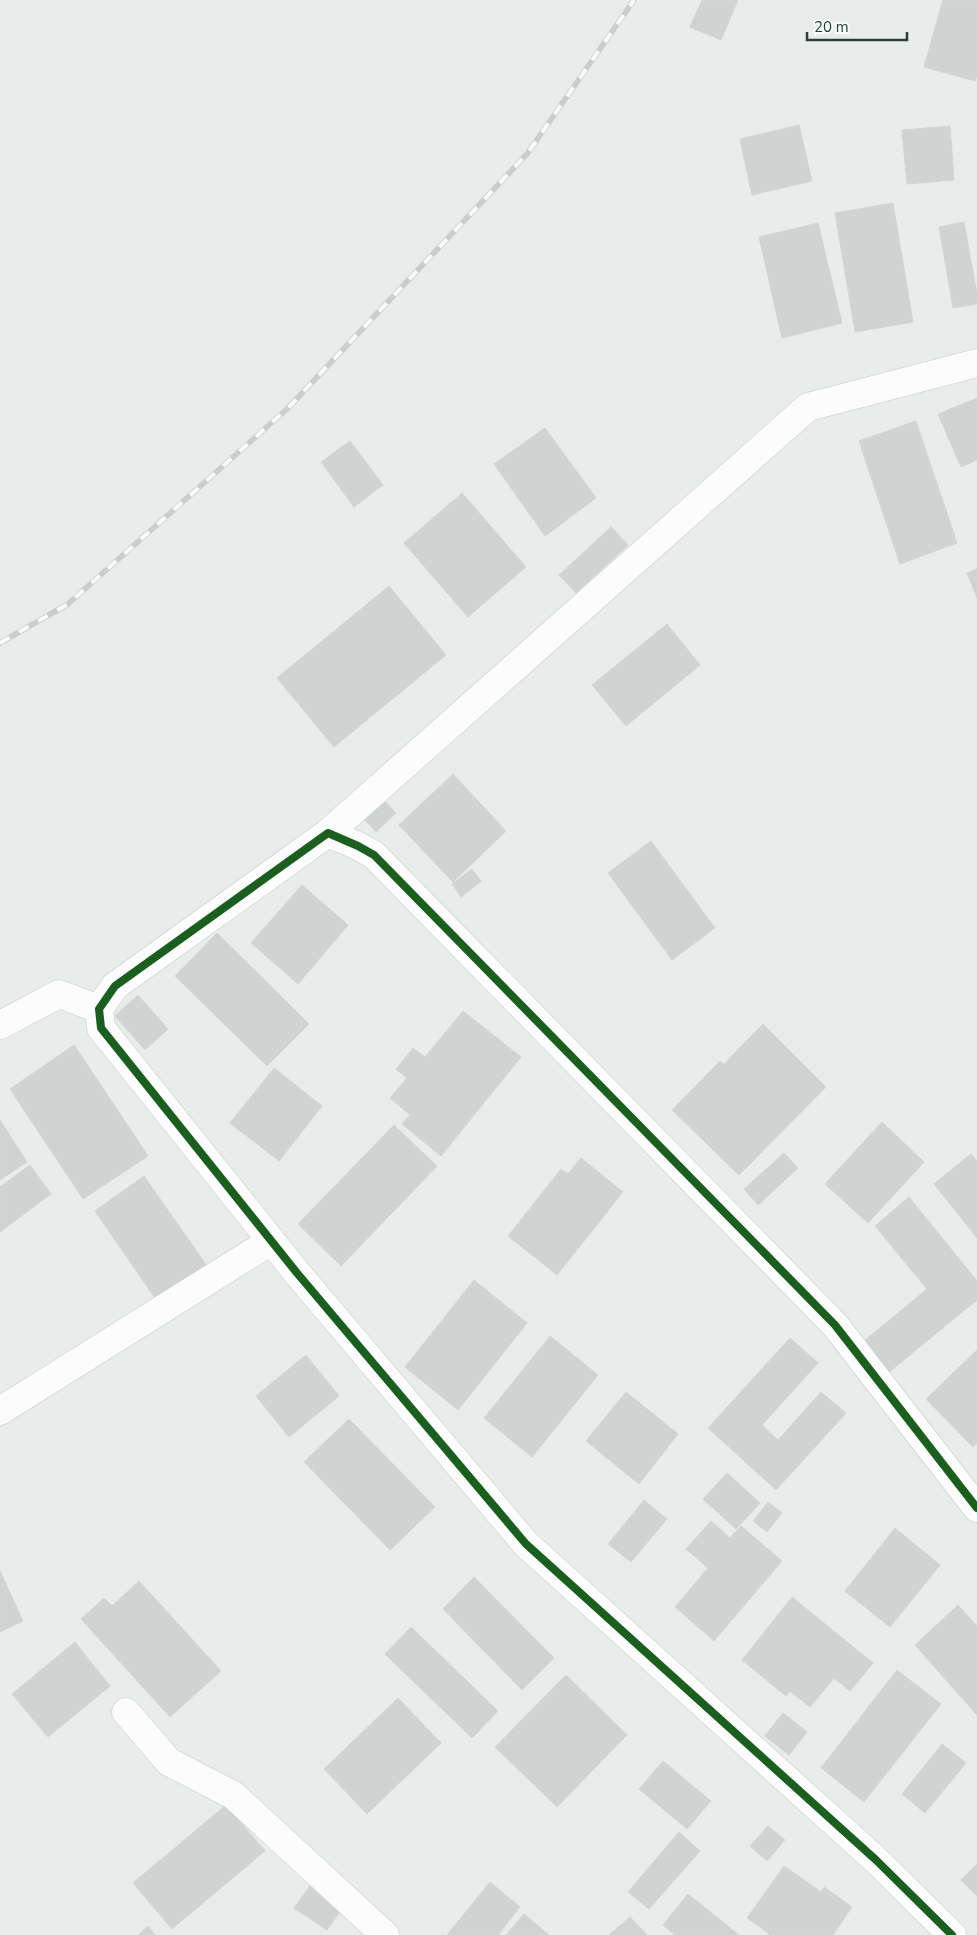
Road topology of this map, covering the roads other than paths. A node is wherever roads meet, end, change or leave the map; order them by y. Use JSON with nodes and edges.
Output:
{"nodes":[{"id":1,"x":977,"y":363,"type":"edge"},
{"id":2,"x":328,"y":833,"type":"junction"},
{"id":3,"x":99,"y":1010,"type":"junction"},
{"id":4,"x":0,"y":1025,"type":"edge"},
{"id":5,"x":271,"y":1241,"type":"junction"},
{"id":6,"x":0,"y":1411,"type":"edge"},
{"id":7,"x":977,"y":1508,"type":"edge"},
{"id":8,"x":126,"y":1712,"type":"dead end"},
{"id":9,"x":385,"y":1935,"type":"edge"},
{"id":10,"x":952,"y":1935,"type":"edge"}],
"edges":[{"from":1,"to":2,"type":"street"},
{"from":2,"to":3,"type":"street"},
{"from":2,"to":7,"type":"street"},
{"from":3,"to":4,"type":"street"},
{"from":3,"to":5,"type":"street"},
{"from":5,"to":6,"type":"street"},
{"from":5,"to":10,"type":"street"},
{"from":8,"to":9,"type":"street"}]}
